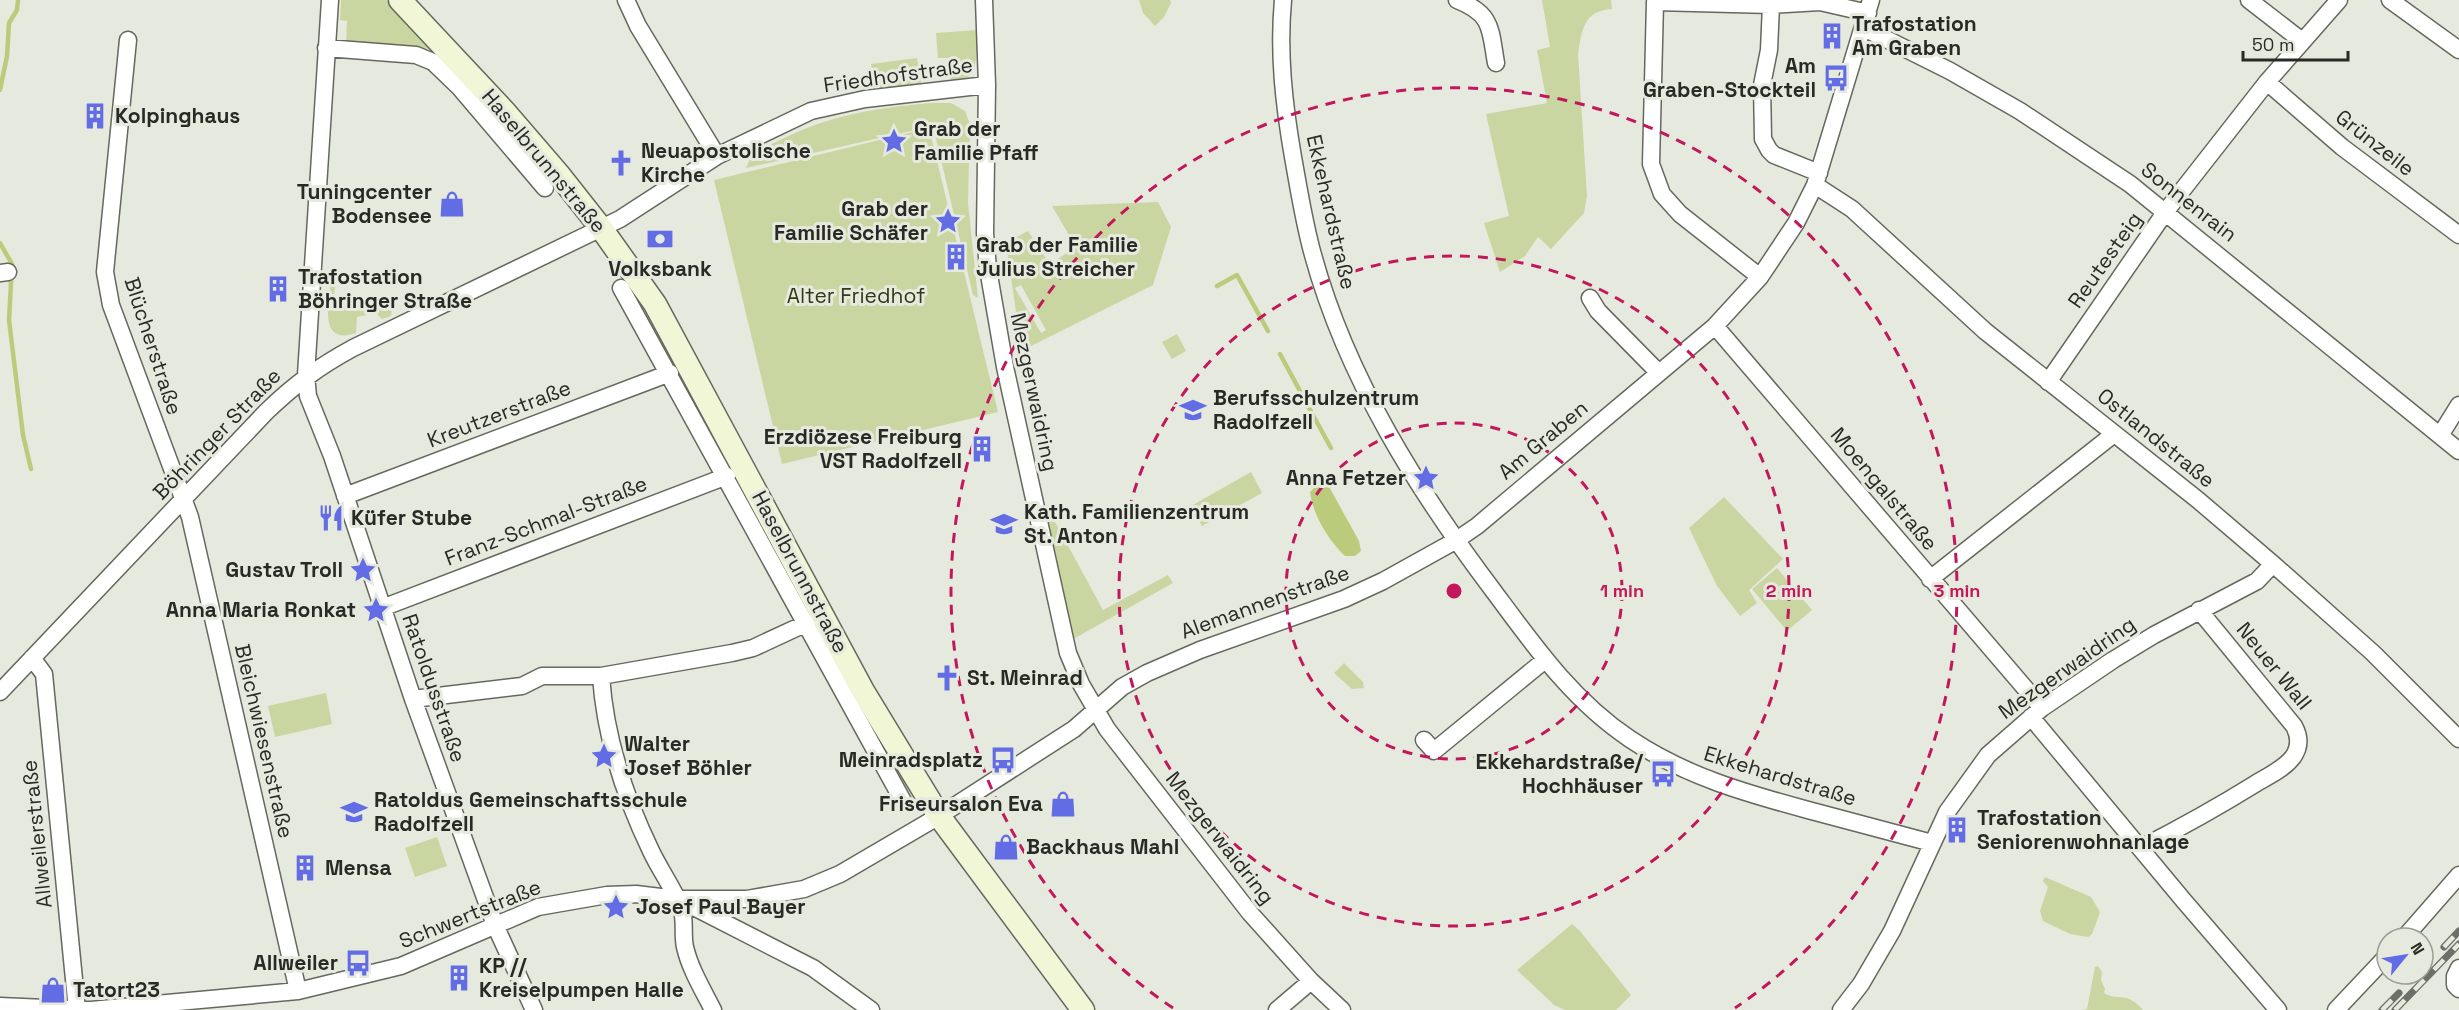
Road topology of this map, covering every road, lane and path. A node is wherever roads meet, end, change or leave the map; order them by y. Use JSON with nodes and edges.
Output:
{"nodes":[{"id":1,"x":330,"y":0,"type":"edge"},
{"id":2,"x":400,"y":0,"type":"edge"},
{"id":3,"x":626,"y":0,"type":"edge"},
{"id":4,"x":984,"y":0,"type":"edge"},
{"id":5,"x":1283,"y":0,"type":"edge"},
{"id":6,"x":1457,"y":0,"type":"edge"},
{"id":7,"x":2249,"y":0,"type":"edge"},
{"id":8,"x":2339,"y":0,"type":"edge"},
{"id":9,"x":2391,"y":0,"type":"edge"},
{"id":10,"x":1771,"y":5,"type":"junction"},
{"id":11,"x":1867,"y":14,"type":"edge"},
{"id":12,"x":128,"y":40,"type":"dead end"},
{"id":13,"x":2302,"y":41,"type":"junction"},
{"id":14,"x":326,"y":48,"type":"junction"},
{"id":15,"x":2459,"y":50,"type":"edge"},
{"id":16,"x":1496,"y":63,"type":"dead end"},
{"id":17,"x":2267,"y":82,"type":"junction"},
{"id":18,"x":987,"y":85,"type":"junction"},
{"id":19,"x":717,"y":156,"type":"junction"},
{"id":20,"x":1817,"y":179,"type":"junction"},
{"id":21,"x":545,"y":188,"type":"dead end"},
{"id":22,"x":2166,"y":211,"type":"junction"},
{"id":23,"x":601,"y":228,"type":"junction"},
{"id":24,"x":2459,"y":235,"type":"edge"},
{"id":25,"x":1760,"y":277,"type":"junction"},
{"id":26,"x":621,"y":288,"type":"dead end"},
{"id":27,"x":1590,"y":298,"type":"dead end"},
{"id":28,"x":1715,"y":326,"type":"junction"},
{"id":29,"x":670,"y":373,"type":"junction"},
{"id":30,"x":1659,"y":373,"type":"junction"},
{"id":31,"x":306,"y":375,"type":"junction"},
{"id":32,"x":2048,"y":382,"type":"junction"},
{"id":33,"x":2459,"y":405,"type":"edge"},
{"id":34,"x":2114,"y":434,"type":"junction"},
{"id":35,"x":2440,"y":434,"type":"junction"},
{"id":36,"x":2459,"y":451,"type":"edge"},
{"id":37,"x":727,"y":476,"type":"junction"},
{"id":38,"x":345,"y":496,"type":"junction"},
{"id":39,"x":183,"y":501,"type":"junction"},
{"id":40,"x":1455,"y":541,"type":"junction"},
{"id":41,"x":2273,"y":564,"type":"junction"},
{"id":42,"x":1930,"y":579,"type":"junction"},
{"id":43,"x":382,"y":608,"type":"junction"},
{"id":44,"x":2199,"y":610,"type":"junction"},
{"id":45,"x":807,"y":623,"type":"junction"},
{"id":46,"x":32,"y":658,"type":"junction"},
{"id":47,"x":1545,"y":660,"type":"junction"},
{"id":48,"x":601,"y":676,"type":"junction"},
{"id":49,"x":0,"y":692,"type":"edge"},
{"id":50,"x":413,"y":699,"type":"junction"},
{"id":51,"x":1095,"y":711,"type":"junction"},
{"id":52,"x":2037,"y":712,"type":"junction"},
{"id":53,"x":2459,"y":739,"type":"edge"},
{"id":54,"x":1424,"y":740,"type":"dead end"},
{"id":55,"x":903,"y":801,"type":"dead end"},
{"id":56,"x":939,"y":816,"type":"junction"},
{"id":57,"x":1932,"y":843,"type":"junction"},
{"id":58,"x":2141,"y":848,"type":"junction"},
{"id":59,"x":2459,"y":874,"type":"edge"},
{"id":60,"x":677,"y":899,"type":"junction"},
{"id":61,"x":495,"y":925,"type":"junction"},
{"id":62,"x":2414,"y":926,"type":"edge"},
{"id":63,"x":2459,"y":968,"type":"edge"},
{"id":64,"x":2375,"y":969,"type":"edge"},
{"id":65,"x":1311,"y":981,"type":"junction"},
{"id":66,"x":2459,"y":989,"type":"edge"},
{"id":67,"x":298,"y":991,"type":"junction"},
{"id":68,"x":0,"y":1006,"type":"edge"},
{"id":69,"x":28,"y":1009,"type":"edge"},
{"id":70,"x":77,"y":1010,"type":"edge"},
{"id":71,"x":534,"y":1010,"type":"edge"},
{"id":72,"x":713,"y":1010,"type":"edge"},
{"id":73,"x":871,"y":1010,"type":"edge"},
{"id":74,"x":1083,"y":1010,"type":"edge"},
{"id":75,"x":1277,"y":1010,"type":"edge"},
{"id":76,"x":1342,"y":1010,"type":"edge"},
{"id":77,"x":1841,"y":1010,"type":"edge"},
{"id":78,"x":2278,"y":1010,"type":"edge"},
{"id":79,"x":2336,"y":1010,"type":"edge"}],
"edges":[{"from":1,"to":14,"type":"street","name":"Böhringer Straße"},
{"from":2,"to":23,"type":"main road","name":"Haselbrunnstraße"},
{"from":3,"to":19,"type":"street"},
{"from":4,"to":18,"type":"street","name":"Mezgerwaidring"},
{"from":5,"to":40,"type":"street","name":"Ekkehardstraße"},
{"from":6,"to":16,"type":"street"},
{"from":7,"to":13,"type":"street"},
{"from":8,"to":13,"type":"street","name":"Reutesteig"},
{"from":9,"to":15,"type":"street"},
{"from":10,"to":11,"type":"street"},
{"from":10,"to":20,"type":"street"},
{"from":10,"to":25,"type":"street"},
{"from":11,"to":20,"type":"street","name":"Am Graben"},
{"from":11,"to":22,"type":"street","name":"Sonnenrain"},
{"from":12,"to":39,"type":"street","name":"Blücherstraße"},
{"from":13,"to":17,"type":"street","name":"Reutesteig"},
{"from":14,"to":21,"type":"street","name":"Haselbrunnstraße"},
{"from":14,"to":31,"type":"street","name":"Böhringer Straße"},
{"from":17,"to":22,"type":"street","name":"Reutesteig"},
{"from":17,"to":24,"type":"street","name":"Grünzeile"},
{"from":18,"to":19,"type":"street","name":"Friedhofstraße"},
{"from":18,"to":51,"type":"street","name":"Mezgerwaidring"},
{"from":19,"to":23,"type":"street","name":"Friedhofstraße"},
{"from":20,"to":25,"type":"street","name":"Am Graben"},
{"from":20,"to":32,"type":"street","name":"Ostlandstraße"},
{"from":22,"to":32,"type":"street","name":"Reutesteig"},
{"from":22,"to":35,"type":"street","name":"Sonnenrain"},
{"from":23,"to":31,"type":"street","name":"Friedhofstraße"},
{"from":23,"to":56,"type":"main road","name":"Haselbrunnstraße"},
{"from":25,"to":28,"type":"street","name":"Am Graben"},
{"from":26,"to":29,"type":"street","name":"Haselbrunnstraße"},
{"from":27,"to":30,"type":"street"},
{"from":28,"to":30,"type":"street","name":"Am Graben"},
{"from":28,"to":42,"type":"street","name":"Moengalstraße"},
{"from":29,"to":37,"type":"street","name":"Haselbrunnstraße"},
{"from":29,"to":38,"type":"street","name":"Kreutzerstraße"},
{"from":30,"to":40,"type":"street","name":"Am Graben"},
{"from":31,"to":38,"type":"street","name":"Ratoldusstraße"},
{"from":31,"to":39,"type":"street","name":"Böhringer Straße"},
{"from":32,"to":34,"type":"street","name":"Ostlandstraße"},
{"from":33,"to":35,"type":"street"},
{"from":34,"to":41,"type":"street","name":"Ostlandstraße"},
{"from":34,"to":42,"type":"street"},
{"from":35,"to":36,"type":"street","name":"Sonnenrain"},
{"from":37,"to":43,"type":"street","name":"Franz-Schmal-Straße"},
{"from":37,"to":45,"type":"street","name":"Haselbrunnstraße"},
{"from":38,"to":43,"type":"street","name":"Ratoldusstraße"},
{"from":39,"to":46,"type":"street","name":"Böhringer Straße"},
{"from":39,"to":67,"type":"street","name":"Bleichwiesenstraße"},
{"from":40,"to":47,"type":"street","name":"Ekkehardstraße"},
{"from":40,"to":51,"type":"street","name":"Alemannenstraße"},
{"from":41,"to":44,"type":"street","name":"Mezgerwaidring"},
{"from":41,"to":53,"type":"street","name":"Ostlandstraße"},
{"from":42,"to":52,"type":"street","name":"Moengalstraße"},
{"from":43,"to":50,"type":"street","name":"Ratoldusstraße"},
{"from":44,"to":52,"type":"street","name":"Mezgerwaidring"},
{"from":44,"to":58,"type":"street","name":"Neuer Wall"},
{"from":45,"to":48,"type":"street"},
{"from":45,"to":55,"type":"street","name":"Haselbrunnstraße"},
{"from":46,"to":49,"type":"street","name":"Böhringer Straße"},
{"from":46,"to":70,"type":"street","name":"Allweilerstraße"},
{"from":47,"to":54,"type":"street"},
{"from":47,"to":57,"type":"street","name":"Ekkehardstraße"},
{"from":48,"to":50,"type":"street"},
{"from":48,"to":60,"type":"street"},
{"from":50,"to":61,"type":"street","name":"Ratoldusstraße"},
{"from":51,"to":56,"type":"street","name":"Alemannenstraße"},
{"from":51,"to":65,"type":"street","name":"Mezgerwaidring"},
{"from":52,"to":57,"type":"street","name":"Mezgerwaidring"},
{"from":52,"to":58,"type":"street"},
{"from":56,"to":60,"type":"street","name":"Schwertstraße"},
{"from":56,"to":74,"type":"main road","name":"Haselbrunnstraße"},
{"from":57,"to":77,"type":"street","name":"Mezgerwaidring"},
{"from":58,"to":78,"type":"street"},
{"from":59,"to":62,"type":"street"},
{"from":60,"to":61,"type":"street","name":"Schwertstraße"},
{"from":60,"to":72,"type":"street"},
{"from":60,"to":73,"type":"street"},
{"from":61,"to":67,"type":"street","name":"Schwertstraße"},
{"from":61,"to":71,"type":"street","name":"Ratoldusstraße"},
{"from":63,"to":66,"type":"street"},
{"from":64,"to":79,"type":"street"},
{"from":65,"to":75,"type":"street"},
{"from":65,"to":76,"type":"street","name":"Mezgerwaidring"},
{"from":67,"to":70,"type":"street","name":"Schwertstraße"},
{"from":68,"to":69,"type":"street","name":"Schwertstraße"},
{"from":69,"to":70,"type":"street","name":"Schwertstraße"}]}
